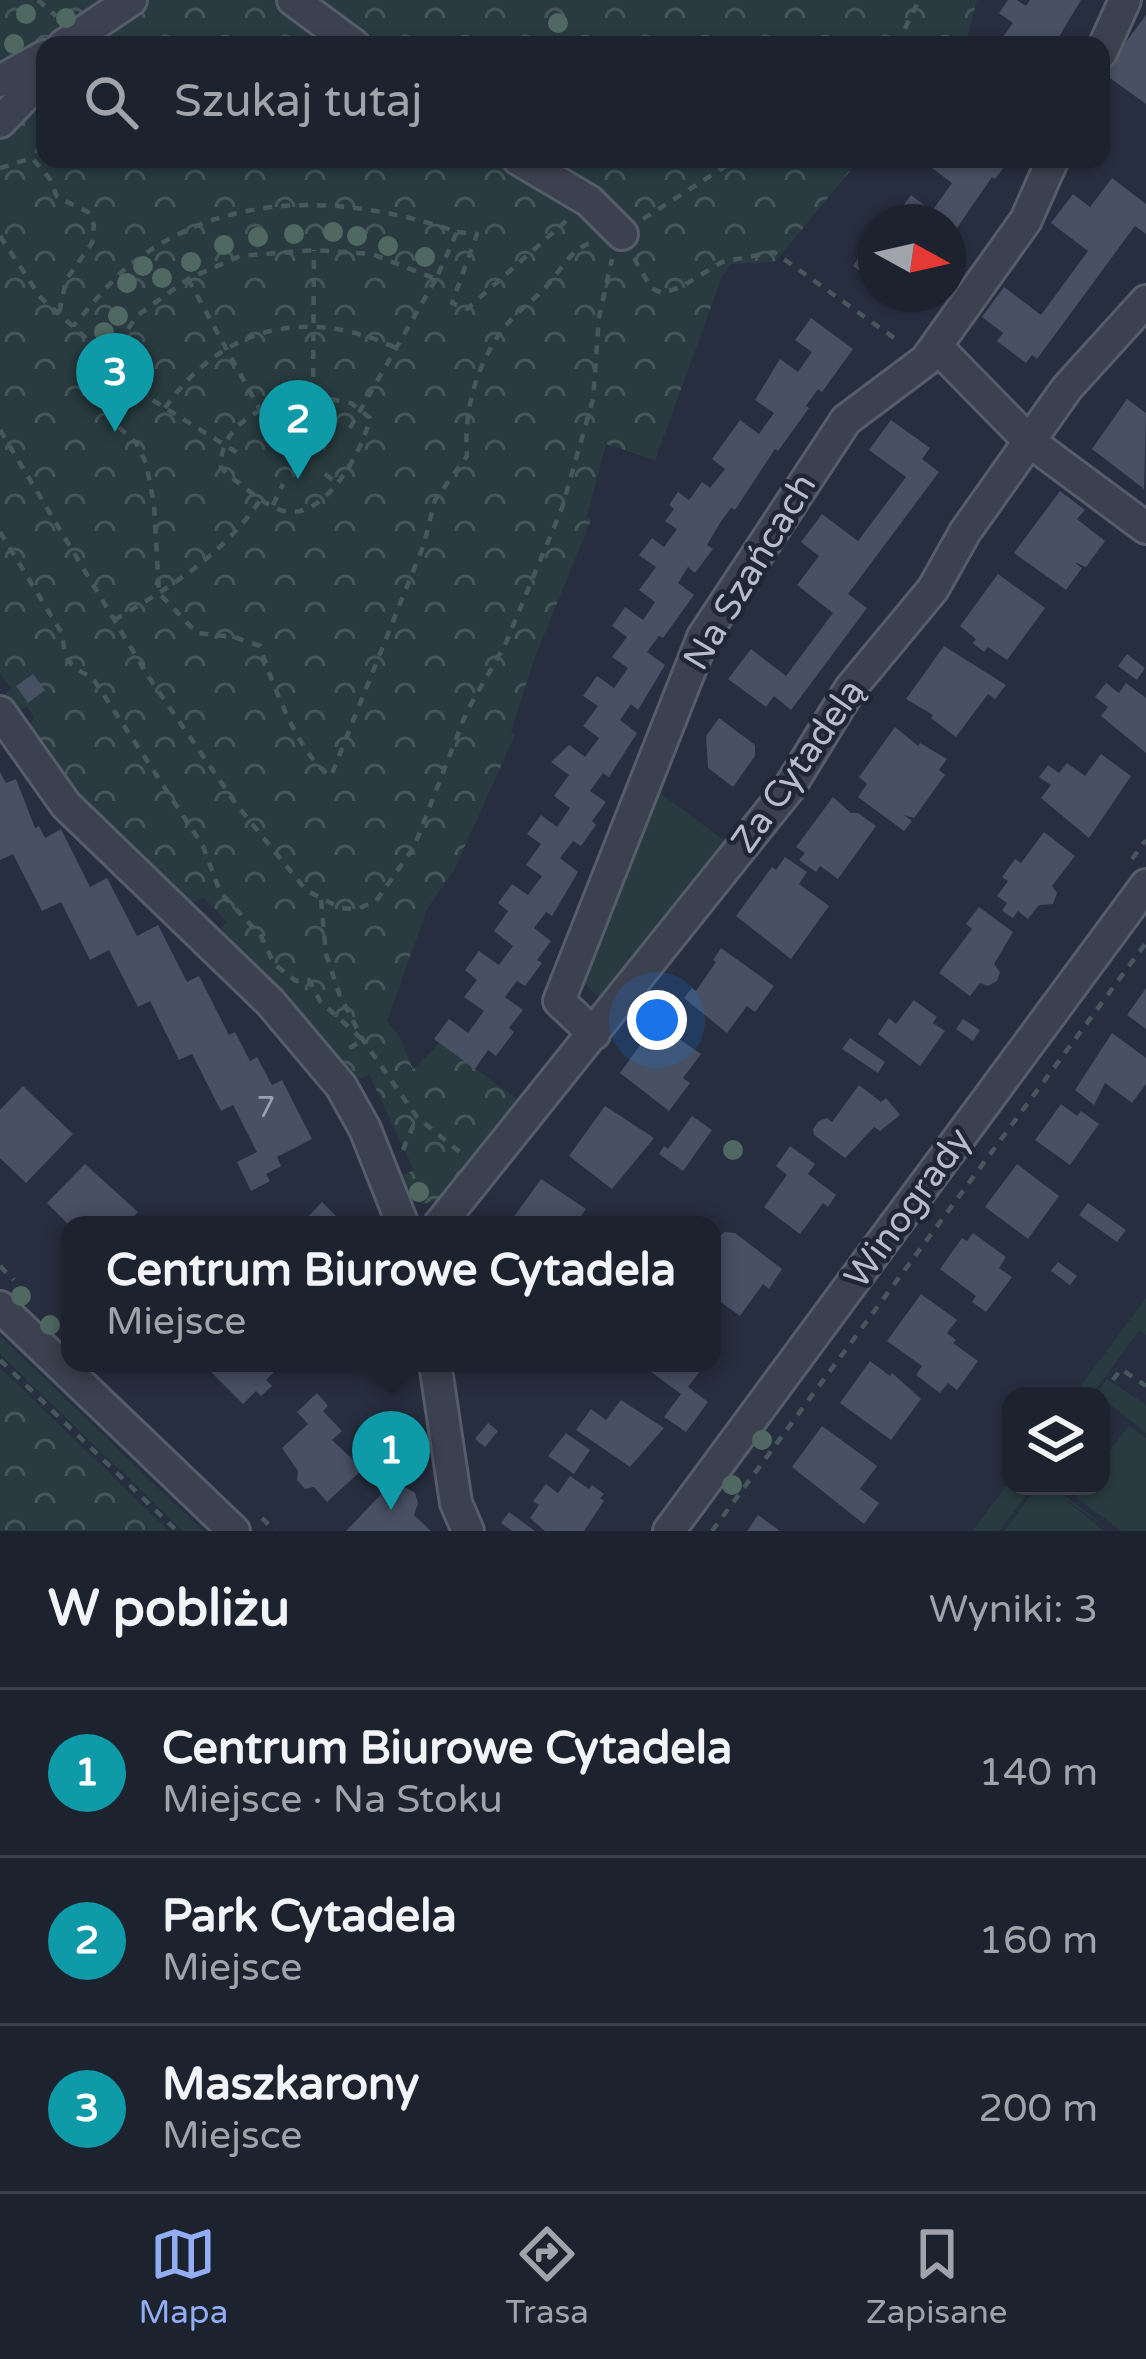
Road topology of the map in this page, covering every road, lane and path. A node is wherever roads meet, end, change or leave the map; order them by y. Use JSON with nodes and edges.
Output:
{"nodes":[{"id":1,"x":131,"y":0,"type":"edge"},
{"id":2,"x":293,"y":0,"type":"edge"},
{"id":3,"x":919,"y":0,"type":"edge"},
{"id":4,"x":1125,"y":0,"type":"edge"},
{"id":5,"x":77,"y":36,"type":"edge"},
{"id":6,"x":342,"y":36,"type":"edge"},
{"id":7,"x":901,"y":36,"type":"edge"},
{"id":8,"x":1109,"y":36,"type":"edge"},
{"id":9,"x":36,"y":61,"type":"edge"},
{"id":10,"x":0,"y":81,"type":"edge"},
{"id":11,"x":36,"y":84,"type":"edge"},
{"id":12,"x":0,"y":122,"type":"edge"},
{"id":13,"x":36,"y":163,"type":"edge"},
{"id":14,"x":0,"y":168,"type":"edge"},
{"id":15,"x":41,"y":168,"type":"edge"},
{"id":16,"x":533,"y":168,"type":"edge"},
{"id":17,"x":720,"y":168,"type":"edge"},
{"id":18,"x":1049,"y":168,"type":"edge"},
{"id":19,"x":700,"y":179,"type":"dead end"},
{"id":20,"x":589,"y":201,"type":"junction"},
{"id":21,"x":458,"y":232,"type":"junction"},
{"id":22,"x":0,"y":236,"type":"edge"},
{"id":23,"x":625,"y":243,"type":"junction"},
{"id":24,"x":314,"y":250,"type":"junction"},
{"id":25,"x":188,"y":278,"type":"junction"},
{"id":26,"x":436,"y":279,"type":"junction"},
{"id":27,"x":1146,"y":301,"type":"edge"},
{"id":28,"x":59,"y":314,"type":"junction"},
{"id":29,"x":599,"y":317,"type":"dead end"},
{"id":30,"x":73,"y":326,"type":"junction"},
{"id":31,"x":314,"y":326,"type":"junction"},
{"id":32,"x":396,"y":348,"type":"junction"},
{"id":33,"x":226,"y":349,"type":"junction"},
{"id":34,"x":931,"y":353,"type":"junction"},
{"id":35,"x":107,"y":357,"type":"junction"},
{"id":36,"x":101,"y":368,"type":"junction"},
{"id":37,"x":313,"y":396,"type":"junction"},
{"id":38,"x":362,"y":407,"type":"junction"},
{"id":39,"x":166,"y":408,"type":"junction"},
{"id":40,"x":260,"y":410,"type":"junction"},
{"id":41,"x":350,"y":428,"type":"dead end"},
{"id":42,"x":0,"y":430,"type":"edge"},
{"id":43,"x":1029,"y":441,"type":"junction"},
{"id":44,"x":224,"y":445,"type":"junction"},
{"id":45,"x":244,"y":457,"type":"dead end"},
{"id":46,"x":325,"y":474,"type":"dead end"},
{"id":47,"x":283,"y":484,"type":"dead end"},
{"id":48,"x":338,"y":484,"type":"junction"},
{"id":49,"x":262,"y":499,"type":"junction"},
{"id":50,"x":273,"y":505,"type":"junction"},
{"id":51,"x":1146,"y":528,"type":"edge"},
{"id":52,"x":0,"y":532,"type":"edge"},
{"id":53,"x":160,"y":593,"type":"junction"},
{"id":54,"x":114,"y":620,"type":"junction"},
{"id":55,"x":0,"y":712,"type":"edge"},
{"id":56,"x":1146,"y":885,"type":"edge"},
{"id":57,"x":321,"y":900,"type":"junction"},
{"id":58,"x":1146,"y":943,"type":"edge"},
{"id":59,"x":594,"y":1034,"type":"junction"},
{"id":60,"x":363,"y":1040,"type":"junction"},
{"id":61,"x":484,"y":1172,"type":"junction"},
{"id":62,"x":399,"y":1215,"type":"edge"},
{"id":63,"x":440,"y":1216,"type":"edge"},
{"id":64,"x":445,"y":1216,"type":"edge"},
{"id":65,"x":0,"y":1306,"type":"edge"},
{"id":66,"x":0,"y":1360,"type":"edge"},
{"id":67,"x":61,"y":1365,"type":"edge"},
{"id":68,"x":69,"y":1372,"type":"edge"},
{"id":69,"x":436,"y":1372,"type":"edge"},
{"id":70,"x":1113,"y":1380,"type":"dead end"},
{"id":71,"x":1146,"y":1386,"type":"edge"},
{"id":72,"x":177,"y":1531,"type":"edge"},
{"id":73,"x":234,"y":1531,"type":"edge"},
{"id":74,"x":468,"y":1531,"type":"edge"},
{"id":75,"x":669,"y":1531,"type":"edge"},
{"id":76,"x":712,"y":1531,"type":"edge"}],
"edges":[{"from":1,"to":5,"type":"street"},
{"from":2,"to":6,"type":"street"},
{"from":3,"to":7,"type":"path"},
{"from":4,"to":8,"type":"street"},
{"from":9,"to":10,"type":"street"},
{"from":11,"to":12,"type":"street"},
{"from":13,"to":14,"type":"path"},
{"from":15,"to":28,"type":"path"},
{"from":16,"to":20,"type":"street"},
{"from":17,"to":19,"type":"path"},
{"from":18,"to":34,"type":"street","name":"Na Szańcach"},
{"from":20,"to":21,"type":"path"},
{"from":20,"to":23,"type":"street"},
{"from":21,"to":26,"type":"path"},
{"from":21,"to":30,"type":"path"},
{"from":22,"to":28,"type":"path"},
{"from":23,"to":34,"type":"path"},
{"from":23,"to":53,"type":"path"},
{"from":24,"to":25,"type":"path"},
{"from":24,"to":26,"type":"path"},
{"from":24,"to":31,"type":"path"},
{"from":25,"to":33,"type":"path"},
{"from":25,"to":35,"type":"path"},
{"from":26,"to":32,"type":"path"},
{"from":27,"to":43,"type":"street","name":"Za Cytadelą"},
{"from":28,"to":30,"type":"path"},
{"from":29,"to":57,"type":"path"},
{"from":30,"to":35,"type":"path"},
{"from":31,"to":32,"type":"path"},
{"from":31,"to":33,"type":"path"},
{"from":31,"to":37,"type":"path"},
{"from":32,"to":38,"type":"path"},
{"from":33,"to":39,"type":"path"},
{"from":33,"to":40,"type":"path"},
{"from":34,"to":43,"type":"street"},
{"from":34,"to":59,"type":"street","name":"Na Szańcach"},
{"from":35,"to":36,"type":"path"},
{"from":36,"to":39,"type":"path"},
{"from":36,"to":53,"type":"path"},
{"from":37,"to":38,"type":"path"},
{"from":37,"to":40,"type":"path"},
{"from":38,"to":41,"type":"path"},
{"from":38,"to":48,"type":"path"},
{"from":39,"to":44,"type":"path"},
{"from":40,"to":44,"type":"path"},
{"from":42,"to":54,"type":"path"},
{"from":43,"to":51,"type":"street"},
{"from":43,"to":59,"type":"street","name":"Za Cytadelą"},
{"from":44,"to":45,"type":"path"},
{"from":44,"to":49,"type":"path"},
{"from":46,"to":48,"type":"path"},
{"from":47,"to":50,"type":"path"},
{"from":48,"to":50,"type":"path"},
{"from":49,"to":50,"type":"path"},
{"from":49,"to":53,"type":"path"},
{"from":52,"to":60,"type":"path"},
{"from":53,"to":54,"type":"path"},
{"from":54,"to":57,"type":"path"},
{"from":55,"to":62,"type":"street"},
{"from":56,"to":75,"type":"street","name":"Winogrady"},
{"from":57,"to":60,"type":"path"},
{"from":58,"to":76,"type":"path"},
{"from":59,"to":61,"type":"street","name":"Za Cytadelą"},
{"from":60,"to":61,"type":"path"},
{"from":61,"to":64,"type":"street","name":"Za Cytadelą"},
{"from":62,"to":63,"type":"street"},
{"from":65,"to":67,"type":"street"},
{"from":66,"to":72,"type":"path"},
{"from":68,"to":73,"type":"street"},
{"from":69,"to":74,"type":"street"},
{"from":70,"to":71,"type":"path"}]}
